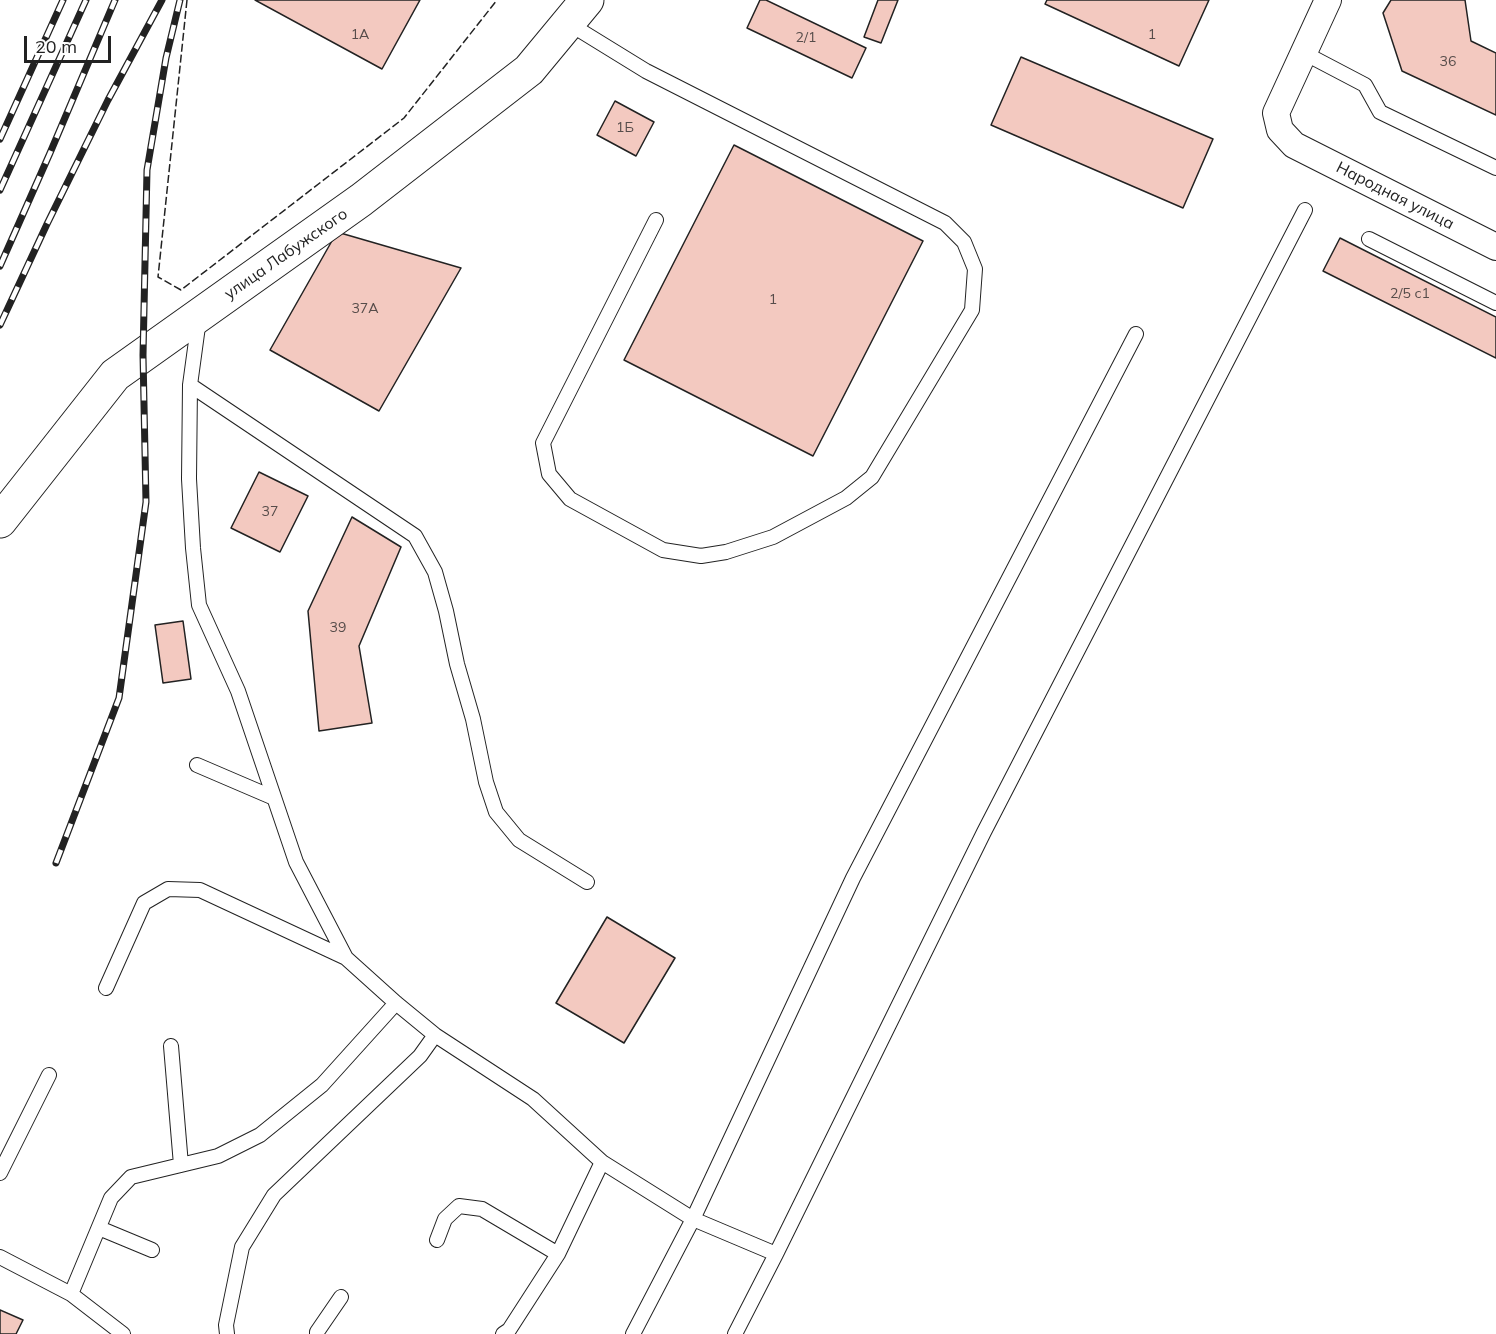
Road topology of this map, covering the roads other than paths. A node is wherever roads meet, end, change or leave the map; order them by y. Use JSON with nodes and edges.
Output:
{"nodes":[{"id":1,"x":1328,"y":0,"type":"edge"},
{"id":2,"x":577,"y":11,"type":"edge"},
{"id":3,"x":1304,"y":53,"type":"junction"},
{"id":4,"x":1496,"y":168,"type":"edge"},
{"id":5,"x":1305,"y":210,"type":"dead end"},
{"id":6,"x":656,"y":220,"type":"dead end"},
{"id":7,"x":1369,"y":239,"type":"dead end"},
{"id":8,"x":1496,"y":247,"type":"edge"},
{"id":9,"x":1496,"y":303,"type":"edge"},
{"id":10,"x":200,"y":314,"type":"junction"},
{"id":11,"x":1136,"y":334,"type":"dead end"},
{"id":12,"x":190,"y":385,"type":"junction"},
{"id":13,"x":0,"y":521,"type":"edge"},
{"id":14,"x":197,"y":765,"type":"dead end"},
{"id":15,"x":274,"y":798,"type":"junction"},
{"id":16,"x":587,"y":882,"type":"dead end"},
{"id":17,"x":346,"y":958,"type":"junction"},
{"id":18,"x":106,"y":988,"type":"dead end"},
{"id":19,"x":396,"y":1004,"type":"junction"},
{"id":20,"x":435,"y":1035,"type":"junction"},
{"id":21,"x":171,"y":1046,"type":"dead end"},
{"id":22,"x":49,"y":1076,"type":"dead end"},
{"id":23,"x":602,"y":1162,"type":"junction"},
{"id":24,"x":181,"y":1165,"type":"junction"},
{"id":25,"x":0,"y":1173,"type":"edge"},
{"id":26,"x":693,"y":1219,"type":"junction"},
{"id":27,"x":99,"y":1228,"type":"junction"},
{"id":28,"x":438,"y":1240,"type":"dead end"},
{"id":29,"x":152,"y":1250,"type":"dead end"},
{"id":30,"x":558,"y":1254,"type":"junction"},
{"id":31,"x":776,"y":1254,"type":"junction"},
{"id":32,"x":0,"y":1257,"type":"edge"},
{"id":33,"x":71,"y":1294,"type":"junction"},
{"id":34,"x":341,"y":1297,"type":"dead end"},
{"id":35,"x":123,"y":1334,"type":"edge"},
{"id":36,"x":227,"y":1334,"type":"edge"},
{"id":37,"x":317,"y":1334,"type":"edge"},
{"id":38,"x":503,"y":1334,"type":"edge"},
{"id":39,"x":633,"y":1334,"type":"edge"},
{"id":40,"x":735,"y":1334,"type":"edge"}],
"edges":[{"from":1,"to":3,"type":"street"},
{"from":2,"to":6,"type":"lane"},
{"from":2,"to":10,"type":"street","name":"улица Лабужского"},
{"from":3,"to":4,"type":"lane"},
{"from":3,"to":8,"type":"street","name":"Народная улица"},
{"from":5,"to":31,"type":"lane"},
{"from":7,"to":9,"type":"lane"},
{"from":10,"to":12,"type":"lane"},
{"from":10,"to":13,"type":"street","name":"улица Лабужского"},
{"from":11,"to":26,"type":"lane"},
{"from":12,"to":15,"type":"lane"},
{"from":12,"to":16,"type":"lane"},
{"from":14,"to":15,"type":"lane"},
{"from":15,"to":17,"type":"lane"},
{"from":17,"to":18,"type":"lane"},
{"from":17,"to":19,"type":"lane"},
{"from":19,"to":20,"type":"lane"},
{"from":19,"to":24,"type":"lane"},
{"from":20,"to":23,"type":"lane"},
{"from":20,"to":36,"type":"lane"},
{"from":21,"to":24,"type":"lane"},
{"from":22,"to":25,"type":"lane"},
{"from":23,"to":26,"type":"lane"},
{"from":23,"to":30,"type":"lane"},
{"from":24,"to":27,"type":"lane"},
{"from":26,"to":31,"type":"lane"},
{"from":26,"to":39,"type":"lane"},
{"from":27,"to":29,"type":"lane"},
{"from":27,"to":33,"type":"lane"},
{"from":28,"to":30,"type":"lane"},
{"from":30,"to":38,"type":"lane"},
{"from":31,"to":40,"type":"lane"},
{"from":32,"to":33,"type":"lane"},
{"from":33,"to":35,"type":"lane"},
{"from":34,"to":37,"type":"lane"}]}
